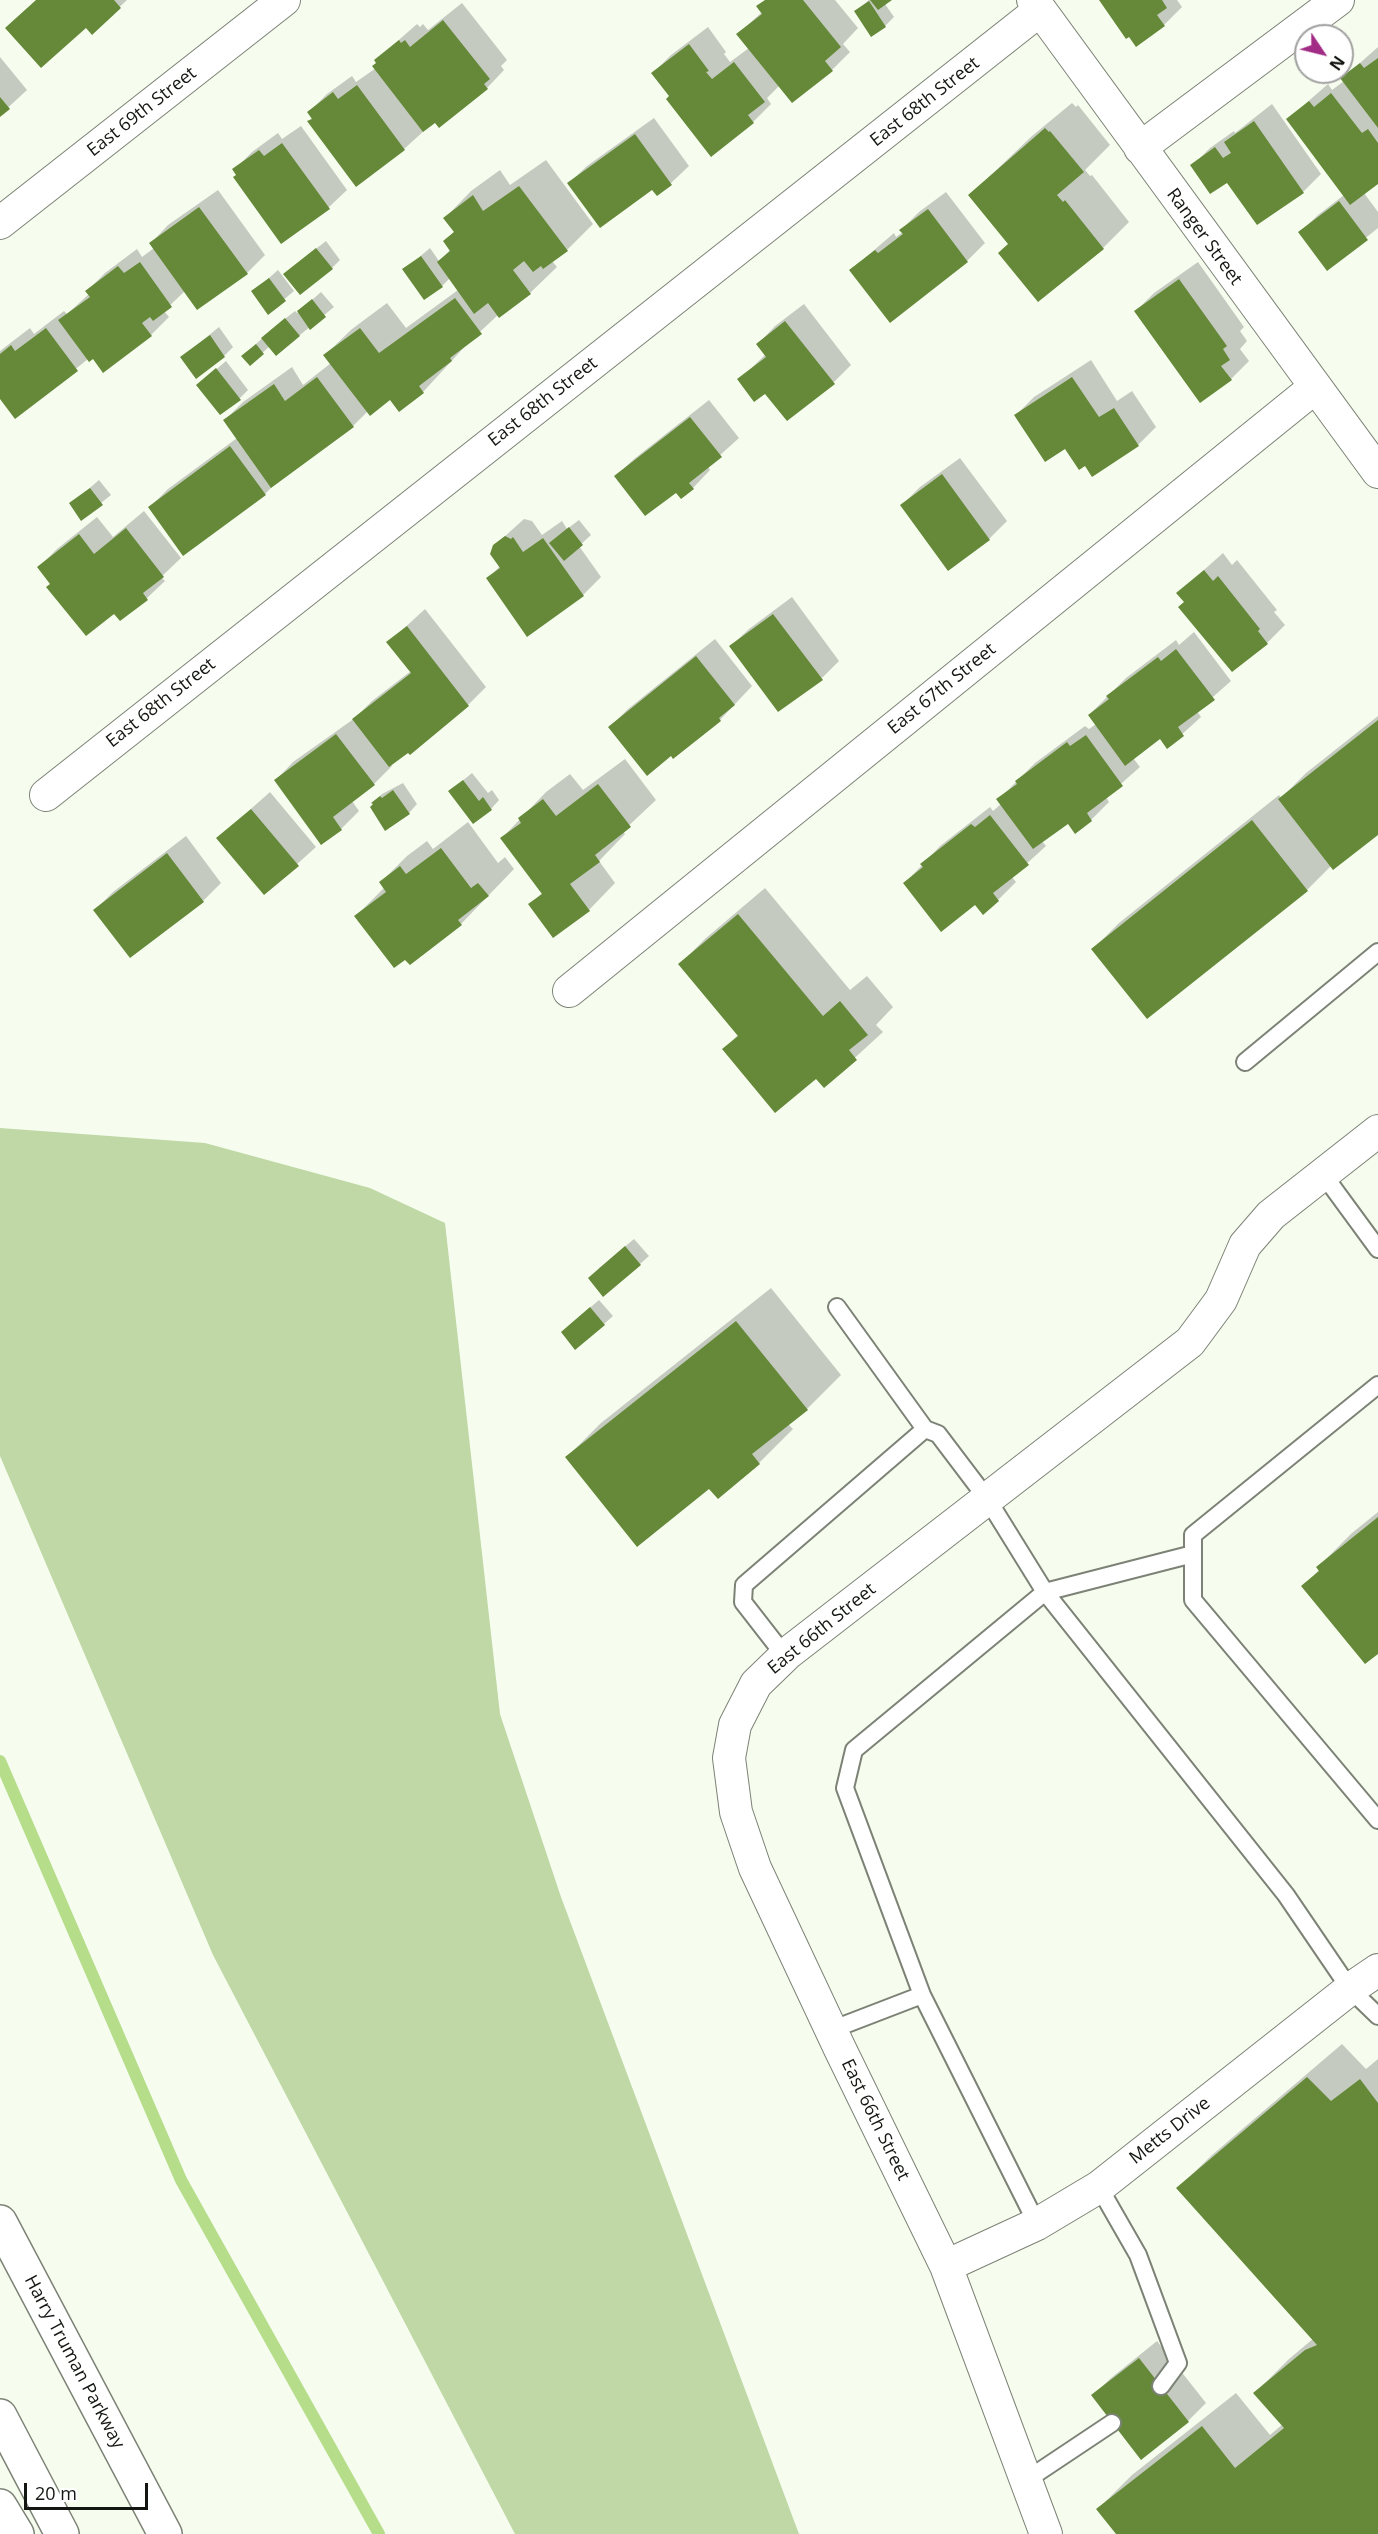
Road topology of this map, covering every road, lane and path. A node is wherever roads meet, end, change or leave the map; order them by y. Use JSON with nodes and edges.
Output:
{"nodes":[{"id":1,"x":284,"y":0,"type":"edge"},
{"id":2,"x":1338,"y":0,"type":"edge"},
{"id":3,"x":1036,"y":5,"type":"edge"},
{"id":4,"x":1140,"y":148,"type":"junction"},
{"id":5,"x":0,"y":223,"type":"edge"},
{"id":6,"x":1314,"y":388,"type":"junction"},
{"id":7,"x":1378,"y":472,"type":"edge"},
{"id":8,"x":46,"y":795,"type":"dead end"},
{"id":9,"x":1378,"y":952,"type":"edge"},
{"id":10,"x":569,"y":991,"type":"dead end"},
{"id":11,"x":1245,"y":1062,"type":"dead end"},
{"id":12,"x":1378,"y":1131,"type":"edge"},
{"id":13,"x":1323,"y":1174,"type":"junction"},
{"id":14,"x":1378,"y":1249,"type":"edge"},
{"id":15,"x":837,"y":1307,"type":"dead end"},
{"id":16,"x":1378,"y":1385,"type":"edge"},
{"id":17,"x":925,"y":1429,"type":"junction"},
{"id":18,"x":988,"y":1500,"type":"junction"},
{"id":19,"x":1193,"y":1554,"type":"junction"},
{"id":20,"x":1045,"y":1593,"type":"junction"},
{"id":21,"x":785,"y":1656,"type":"junction"},
{"id":22,"x":1378,"y":1820,"type":"edge"},
{"id":23,"x":1378,"y":1970,"type":"edge"},
{"id":24,"x":1350,"y":1989,"type":"junction"},
{"id":25,"x":922,"y":1995,"type":"junction"},
{"id":26,"x":1378,"y":2016,"type":"edge"},
{"id":27,"x":831,"y":2030,"type":"junction"},
{"id":28,"x":1099,"y":2187,"type":"junction"},
{"id":29,"x":0,"y":2222,"type":"edge"},
{"id":30,"x":1037,"y":2224,"type":"junction"},
{"id":31,"x":946,"y":2266,"type":"junction"},
{"id":32,"x":1161,"y":2386,"type":"dead end"},
{"id":33,"x":0,"y":2416,"type":"edge"},
{"id":34,"x":1112,"y":2423,"type":"dead end"},
{"id":35,"x":1025,"y":2481,"type":"junction"},
{"id":36,"x":0,"y":2506,"type":"edge"},
{"id":37,"x":17,"y":2534,"type":"edge"},
{"id":38,"x":62,"y":2534,"type":"edge"},
{"id":39,"x":165,"y":2534,"type":"edge"},
{"id":40,"x":1046,"y":2534,"type":"edge"}],
"edges":[{"from":1,"to":5,"type":"street","name":"East 69th Street"},
{"from":2,"to":4,"type":"street"},
{"from":3,"to":4,"type":"street","name":"Ranger Street"},
{"from":3,"to":8,"type":"street","name":"East 68th Street"},
{"from":4,"to":6,"type":"street","name":"Ranger Street"},
{"from":6,"to":7,"type":"street","name":"Ranger Street"},
{"from":6,"to":10,"type":"street","name":"East 67th Street"},
{"from":9,"to":11,"type":"lane"},
{"from":12,"to":13,"type":"street","name":"East 66th Street"},
{"from":13,"to":14,"type":"lane"},
{"from":13,"to":18,"type":"street","name":"East 66th Street"},
{"from":15,"to":17,"type":"lane"},
{"from":16,"to":19,"type":"lane"},
{"from":17,"to":18,"type":"lane"},
{"from":17,"to":21,"type":"lane"},
{"from":18,"to":20,"type":"lane"},
{"from":18,"to":21,"type":"street","name":"East 66th Street"},
{"from":19,"to":20,"type":"lane"},
{"from":19,"to":22,"type":"lane"},
{"from":20,"to":24,"type":"lane"},
{"from":20,"to":25,"type":"lane"},
{"from":21,"to":27,"type":"street","name":"East 66th Street"},
{"from":23,"to":24,"type":"street","name":"Metts Drive"},
{"from":24,"to":26,"type":"lane"},
{"from":24,"to":28,"type":"street","name":"Metts Drive"},
{"from":25,"to":27,"type":"lane"},
{"from":25,"to":30,"type":"lane"},
{"from":27,"to":31,"type":"street","name":"East 66th Street"},
{"from":28,"to":30,"type":"street","name":"Metts Drive"},
{"from":28,"to":32,"type":"lane"},
{"from":29,"to":39,"type":"highway","name":"Harry Truman Parkway"},
{"from":30,"to":31,"type":"street","name":"Metts Drive"},
{"from":31,"to":35,"type":"street","name":"East 66th Street"},
{"from":33,"to":38,"type":"highway"},
{"from":34,"to":35,"type":"lane"},
{"from":35,"to":40,"type":"street","name":"East 66th Street"},
{"from":36,"to":37,"type":"highway"}]}
